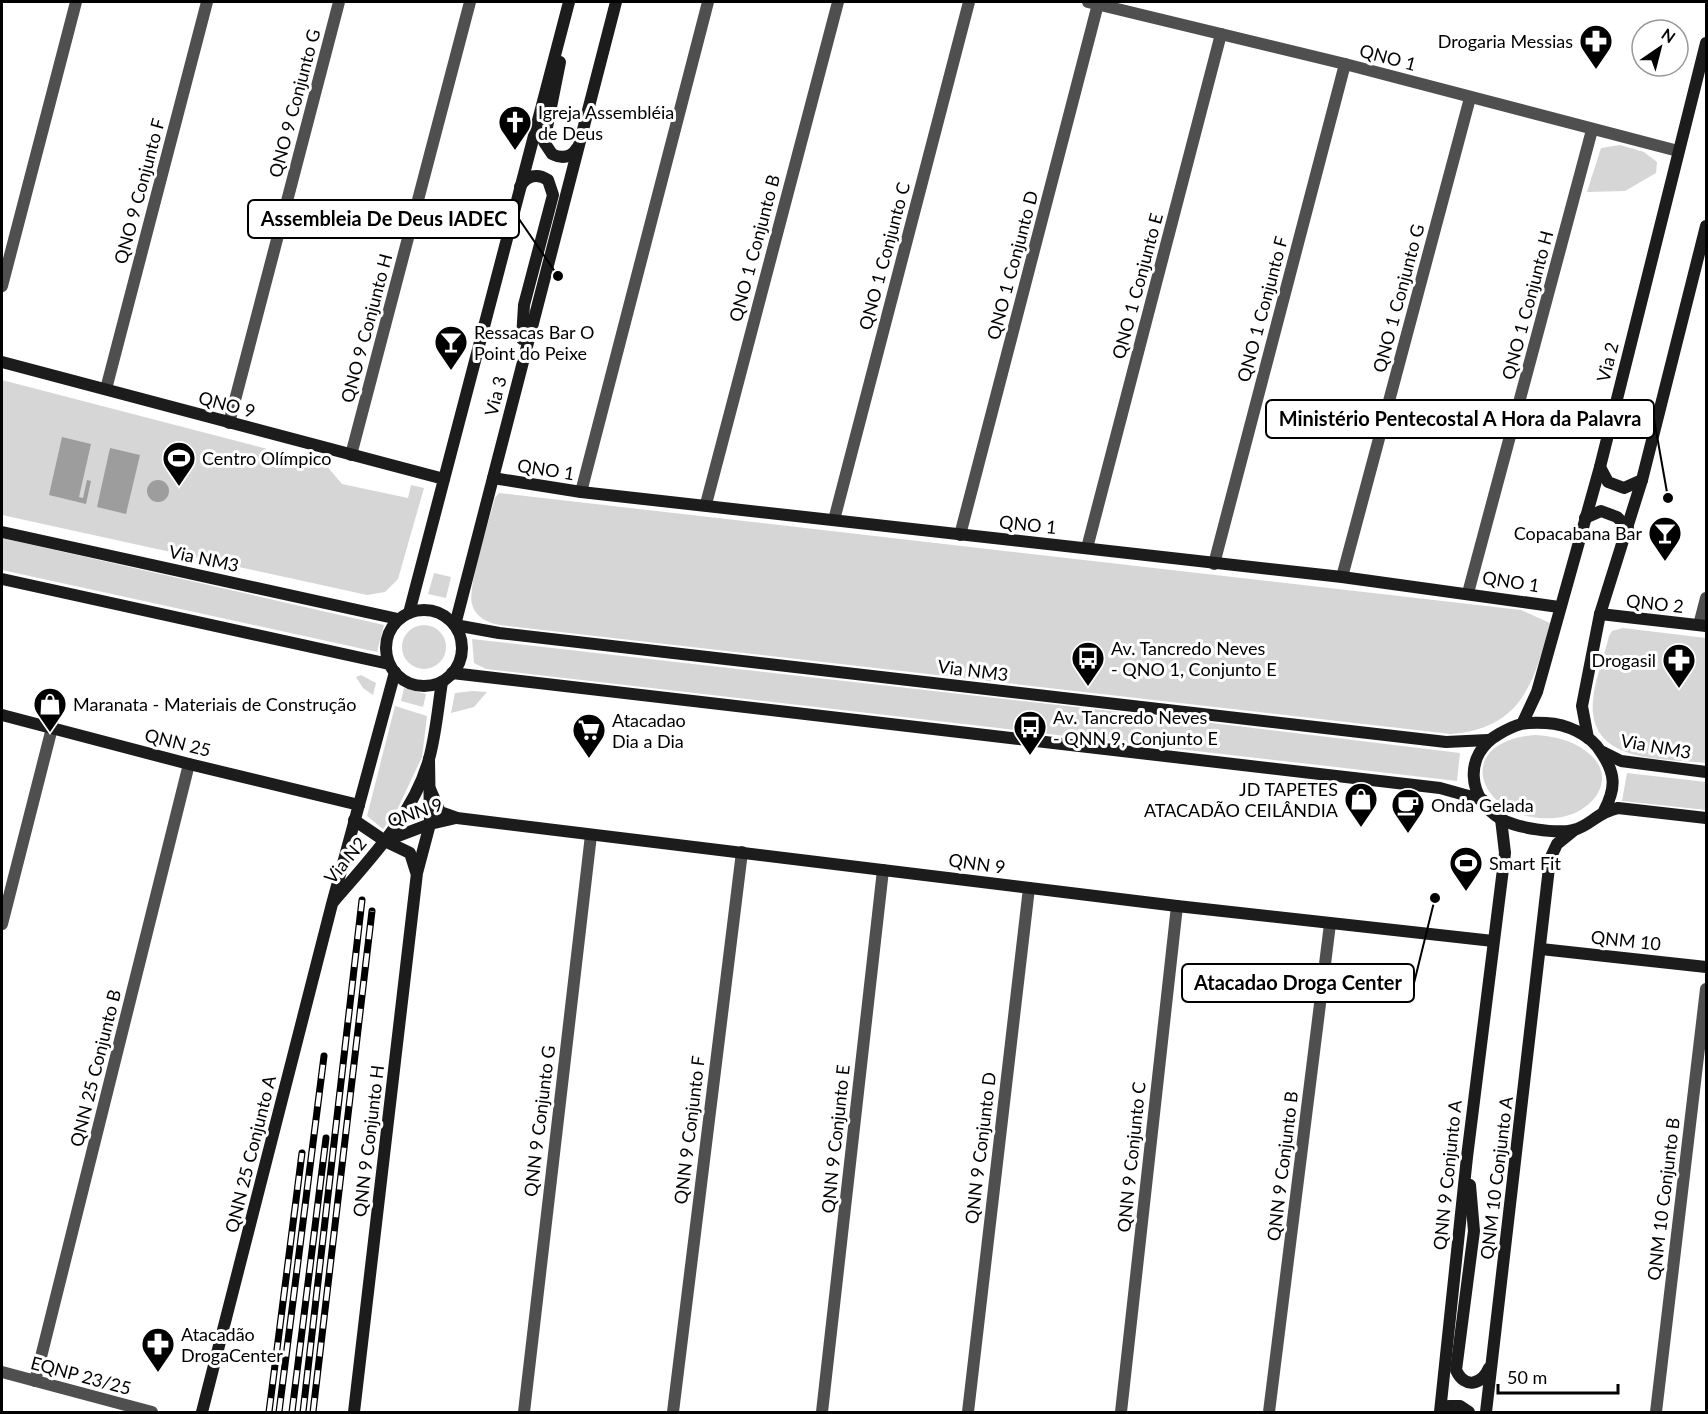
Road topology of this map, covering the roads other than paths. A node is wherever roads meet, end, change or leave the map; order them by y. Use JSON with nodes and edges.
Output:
{"nodes":[{"id":1,"x":76,"y":2,"type":"edge"},
{"id":2,"x":207,"y":2,"type":"edge"},
{"id":3,"x":339,"y":2,"type":"edge"},
{"id":4,"x":470,"y":2,"type":"edge"},
{"id":5,"x":616,"y":2,"type":"edge"},
{"id":6,"x":708,"y":2,"type":"edge"},
{"id":7,"x":838,"y":2,"type":"edge"},
{"id":8,"x":969,"y":2,"type":"edge"},
{"id":9,"x":1093,"y":3,"type":"edge"},
{"id":10,"x":568,"y":4,"type":"edge"},
{"id":11,"x":1221,"y":34,"type":"junction"},
{"id":12,"x":1707,"y":43,"type":"edge"},
{"id":13,"x":1345,"y":64,"type":"junction"},
{"id":14,"x":1470,"y":98,"type":"junction"},
{"id":15,"x":1592,"y":130,"type":"junction"},
{"id":16,"x":578,"y":147,"type":"junction"},
{"id":17,"x":1678,"y":151,"type":"junction"},
{"id":18,"x":520,"y":187,"type":"junction"},
{"id":19,"x":1707,"y":226,"type":"edge"},
{"id":20,"x":2,"y":286,"type":"edge"},
{"id":21,"x":2,"y":362,"type":"edge"},
{"id":22,"x":521,"y":367,"type":"junction"},
{"id":23,"x":106,"y":389,"type":"junction"},
{"id":24,"x":229,"y":423,"type":"junction"},
{"id":25,"x":351,"y":455,"type":"junction"},
{"id":26,"x":1600,"y":467,"type":"junction"},
{"id":27,"x":444,"y":478,"type":"junction"},
{"id":28,"x":493,"y":478,"type":"junction"},
{"id":29,"x":1642,"y":480,"type":"junction"},
{"id":30,"x":581,"y":492,"type":"junction"},
{"id":31,"x":706,"y":504,"type":"junction"},
{"id":32,"x":1585,"y":518,"type":"junction"},
{"id":33,"x":834,"y":520,"type":"junction"},
{"id":34,"x":1628,"y":528,"type":"junction"},
{"id":35,"x":2,"y":532,"type":"edge"},
{"id":36,"x":960,"y":535,"type":"junction"},
{"id":37,"x":1087,"y":548,"type":"junction"},
{"id":38,"x":1214,"y":564,"type":"junction"},
{"id":39,"x":1342,"y":577,"type":"junction"},
{"id":40,"x":2,"y":579,"type":"edge"},
{"id":41,"x":1468,"y":593,"type":"junction"},
{"id":42,"x":1707,"y":598,"type":"edge"},
{"id":43,"x":1559,"y":607,"type":"junction"},
{"id":44,"x":1600,"y":614,"type":"junction"},
{"id":45,"x":404,"y":616,"type":"junction"},
{"id":46,"x":455,"y":625,"type":"junction"},
{"id":47,"x":1703,"y":626,"type":"edge"},
{"id":48,"x":392,"y":668,"type":"junction"},
{"id":49,"x":447,"y":677,"type":"junction"},
{"id":50,"x":2,"y":715,"type":"edge"},
{"id":51,"x":1523,"y":722,"type":"junction"},
{"id":52,"x":52,"y":728,"type":"junction"},
{"id":53,"x":1588,"y":738,"type":"junction"},
{"id":54,"x":1488,"y":740,"type":"junction"},
{"id":55,"x":1600,"y":750,"type":"junction"},
{"id":56,"x":429,"y":759,"type":"junction"},
{"id":57,"x":189,"y":764,"type":"junction"},
{"id":58,"x":1707,"y":772,"type":"edge"},
{"id":59,"x":430,"y":789,"type":"junction"},
{"id":60,"x":1483,"y":800,"type":"junction"},
{"id":61,"x":354,"y":810,"type":"junction"},
{"id":62,"x":1604,"y":811,"type":"junction"},
{"id":63,"x":457,"y":818,"type":"junction"},
{"id":64,"x":1707,"y":818,"type":"edge"},
{"id":65,"x":1502,"y":819,"type":"junction"},
{"id":66,"x":430,"y":824,"type":"junction"},
{"id":67,"x":1573,"y":831,"type":"junction"},
{"id":68,"x":591,"y":834,"type":"junction"},
{"id":69,"x":385,"y":841,"type":"junction"},
{"id":70,"x":742,"y":852,"type":"junction"},
{"id":71,"x":883,"y":870,"type":"junction"},
{"id":72,"x":417,"y":873,"type":"junction"},
{"id":73,"x":1029,"y":888,"type":"junction"},
{"id":74,"x":332,"y":904,"type":"junction"},
{"id":75,"x":1177,"y":906,"type":"junction"},
{"id":76,"x":2,"y":924,"type":"edge"},
{"id":77,"x":1330,"y":924,"type":"junction"},
{"id":78,"x":1493,"y":941,"type":"junction"},
{"id":79,"x":1542,"y":948,"type":"junction"},
{"id":80,"x":1707,"y":967,"type":"edge"},
{"id":81,"x":1707,"y":989,"type":"edge"},
{"id":82,"x":1467,"y":1157,"type":"junction"},
{"id":83,"x":1493,"y":1357,"type":"junction"},
{"id":84,"x":2,"y":1372,"type":"edge"},
{"id":85,"x":35,"y":1381,"type":"junction"},
{"id":86,"x":152,"y":1413,"type":"edge"},
{"id":87,"x":202,"y":1413,"type":"edge"},
{"id":88,"x":354,"y":1413,"type":"edge"},
{"id":89,"x":524,"y":1413,"type":"edge"},
{"id":90,"x":672,"y":1413,"type":"edge"},
{"id":91,"x":822,"y":1413,"type":"edge"},
{"id":92,"x":968,"y":1413,"type":"edge"},
{"id":93,"x":1121,"y":1413,"type":"edge"},
{"id":94,"x":1269,"y":1413,"type":"edge"},
{"id":95,"x":1441,"y":1413,"type":"edge"},
{"id":96,"x":1469,"y":1413,"type":"edge"},
{"id":97,"x":1486,"y":1413,"type":"edge"},
{"id":98,"x":1656,"y":1413,"type":"edge"}],
"edges":[{"from":1,"to":20,"type":"street"},
{"from":2,"to":23,"type":"street","name":"QNO 9 Conjunto F"},
{"from":3,"to":24,"type":"street","name":"QNO 9 Conjunto G"},
{"from":4,"to":25,"type":"street","name":"QNO 9 Conjunto H"},
{"from":5,"to":16,"type":"main road","name":"Via 3"},
{"from":6,"to":30,"type":"street"},
{"from":7,"to":31,"type":"street","name":"QNO 1 Conjunto B"},
{"from":8,"to":33,"type":"street","name":"QNO 1 Conjunto C"},
{"from":9,"to":11,"type":"street","name":"QNO 1"},
{"from":9,"to":36,"type":"street","name":"QNO 1 Conjunto D"},
{"from":10,"to":16,"type":"main road"},
{"from":10,"to":18,"type":"main road","name":"Via 3"},
{"from":11,"to":13,"type":"street","name":"QNO 1"},
{"from":11,"to":37,"type":"street","name":"QNO 1 Conjunto E"},
{"from":12,"to":17,"type":"main road","name":"Via 2"},
{"from":13,"to":14,"type":"street","name":"QNO 1"},
{"from":13,"to":38,"type":"street","name":"QNO 1 Conjunto F"},
{"from":14,"to":15,"type":"street","name":"QNO 1"},
{"from":14,"to":39,"type":"street","name":"QNO 1 Conjunto G"},
{"from":15,"to":17,"type":"street","name":"QNO 1"},
{"from":15,"to":41,"type":"street","name":"QNO 1 Conjunto H"},
{"from":16,"to":22,"type":"main road","name":"Via 3"},
{"from":17,"to":26,"type":"main road","name":"Via 2"},
{"from":18,"to":22,"type":"main road"},
{"from":18,"to":27,"type":"main road","name":"Via 3"},
{"from":19,"to":29,"type":"main road"},
{"from":21,"to":23,"type":"main road","name":"QNO 9"},
{"from":22,"to":28,"type":"main road","name":"Via 3"},
{"from":23,"to":24,"type":"main road","name":"QNO 9"},
{"from":24,"to":25,"type":"main road","name":"QNO 9"},
{"from":25,"to":27,"type":"main road","name":"QNO 9"},
{"from":26,"to":29,"type":"main road"},
{"from":26,"to":32,"type":"main road","name":"Via 2"},
{"from":27,"to":45,"type":"main road","name":"Via 3"},
{"from":28,"to":30,"type":"main road","name":"QNO 1"},
{"from":28,"to":46,"type":"main road","name":"Via 3"},
{"from":29,"to":34,"type":"main road"},
{"from":30,"to":31,"type":"main road","name":"QNO 1"},
{"from":31,"to":33,"type":"main road","name":"QNO 1"},
{"from":32,"to":34,"type":"main road"},
{"from":32,"to":43,"type":"main road","name":"Via 2"},
{"from":33,"to":36,"type":"main road","name":"QNO 1"},
{"from":34,"to":44,"type":"main road"},
{"from":35,"to":45,"type":"main road","name":"Via NM3"},
{"from":36,"to":37,"type":"main road","name":"QNO 1"},
{"from":37,"to":38,"type":"main road","name":"QNO 1"},
{"from":38,"to":39,"type":"main road","name":"QNO 1"},
{"from":39,"to":41,"type":"main road","name":"QNO 1"},
{"from":40,"to":48,"type":"main road"},
{"from":41,"to":43,"type":"main road","name":"QNO 1"},
{"from":42,"to":47,"type":"street"},
{"from":43,"to":51,"type":"main road","name":"Via 2"},
{"from":44,"to":47,"type":"main road","name":"QNO 2"},
{"from":44,"to":53,"type":"main road"},
{"from":45,"to":46,"type":"main road"},
{"from":45,"to":48,"type":"main road"},
{"from":46,"to":49,"type":"main road"},
{"from":46,"to":54,"type":"main road","name":"Via NM3"},
{"from":48,"to":49,"type":"main road"},
{"from":48,"to":61,"type":"main road","name":"Via N2"},
{"from":49,"to":56,"type":"main road","name":"Via N2"},
{"from":49,"to":60,"type":"main road"},
{"from":50,"to":52,"type":"main road","name":"QNN 25"},
{"from":51,"to":53,"type":"main road"},
{"from":51,"to":54,"type":"main road"},
{"from":52,"to":57,"type":"main road","name":"QNN 25"},
{"from":52,"to":76,"type":"street"},
{"from":53,"to":55,"type":"main road"},
{"from":54,"to":60,"type":"main road"},
{"from":55,"to":58,"type":"main road","name":"Via NM3"},
{"from":55,"to":62,"type":"main road"},
{"from":56,"to":59,"type":"main road","name":"QNN 9 Conjunto H"},
{"from":56,"to":69,"type":"main road","name":"Via N2"},
{"from":57,"to":61,"type":"main road","name":"QNN 25"},
{"from":57,"to":85,"type":"street","name":"QNN 25 Conjunto B"},
{"from":59,"to":63,"type":"main road","name":"QNN 9"},
{"from":59,"to":66,"type":"main road","name":"QNN 9 Conjunto H"},
{"from":60,"to":65,"type":"main road"},
{"from":61,"to":69,"type":"main road","name":"QNN 9"},
{"from":61,"to":74,"type":"main road","name":"Via N2"},
{"from":62,"to":64,"type":"main road"},
{"from":62,"to":67,"type":"main road"},
{"from":63,"to":66,"type":"main road","name":"QNN 9"},
{"from":63,"to":68,"type":"main road","name":"QNN 9"},
{"from":65,"to":67,"type":"main road"},
{"from":65,"to":78,"type":"main road","name":"QNN 9 Conjunto A"},
{"from":66,"to":69,"type":"main road","name":"QNN 9"},
{"from":66,"to":72,"type":"main road","name":"QNN 9 Conjunto H"},
{"from":67,"to":79,"type":"main road","name":"QNM 10 Conjunto A"},
{"from":68,"to":70,"type":"main road","name":"QNN 9"},
{"from":68,"to":89,"type":"street","name":"QNN 9 Conjunto G"},
{"from":69,"to":72,"type":"main road"},
{"from":69,"to":74,"type":"main road","name":"Via N2"},
{"from":70,"to":71,"type":"main road","name":"QNN 9"},
{"from":70,"to":90,"type":"street","name":"QNN 9 Conjunto F"},
{"from":71,"to":73,"type":"main road","name":"QNN 9"},
{"from":71,"to":91,"type":"street","name":"QNN 9 Conjunto E"},
{"from":72,"to":88,"type":"main road","name":"QNN 9 Conjunto H"},
{"from":73,"to":75,"type":"main road","name":"QNN 9"},
{"from":73,"to":92,"type":"street","name":"QNN 9 Conjunto D"},
{"from":74,"to":87,"type":"main road","name":"QNN 25 Conjunto A"},
{"from":75,"to":77,"type":"main road","name":"QNN 9"},
{"from":75,"to":93,"type":"street","name":"QNN 9 Conjunto C"},
{"from":77,"to":78,"type":"main road","name":"QNN 9"},
{"from":77,"to":94,"type":"street","name":"QNN 9 Conjunto B"},
{"from":78,"to":82,"type":"main road","name":"QNN 9 Conjunto A"},
{"from":79,"to":80,"type":"main road","name":"QNM 10"},
{"from":79,"to":83,"type":"main road","name":"QNM 10 Conjunto A"},
{"from":81,"to":98,"type":"street","name":"QNM 10 Conjunto B"},
{"from":82,"to":83,"type":"main road"},
{"from":82,"to":95,"type":"main road","name":"QNN 9 Conjunto A"},
{"from":83,"to":97,"type":"main road","name":"QNM 10 Conjunto A"},
{"from":84,"to":85,"type":"street","name":"EQNP 23/25"},
{"from":85,"to":86,"type":"street","name":"EQNP 23/25"},
{"from":95,"to":96,"type":"main road"}]}
